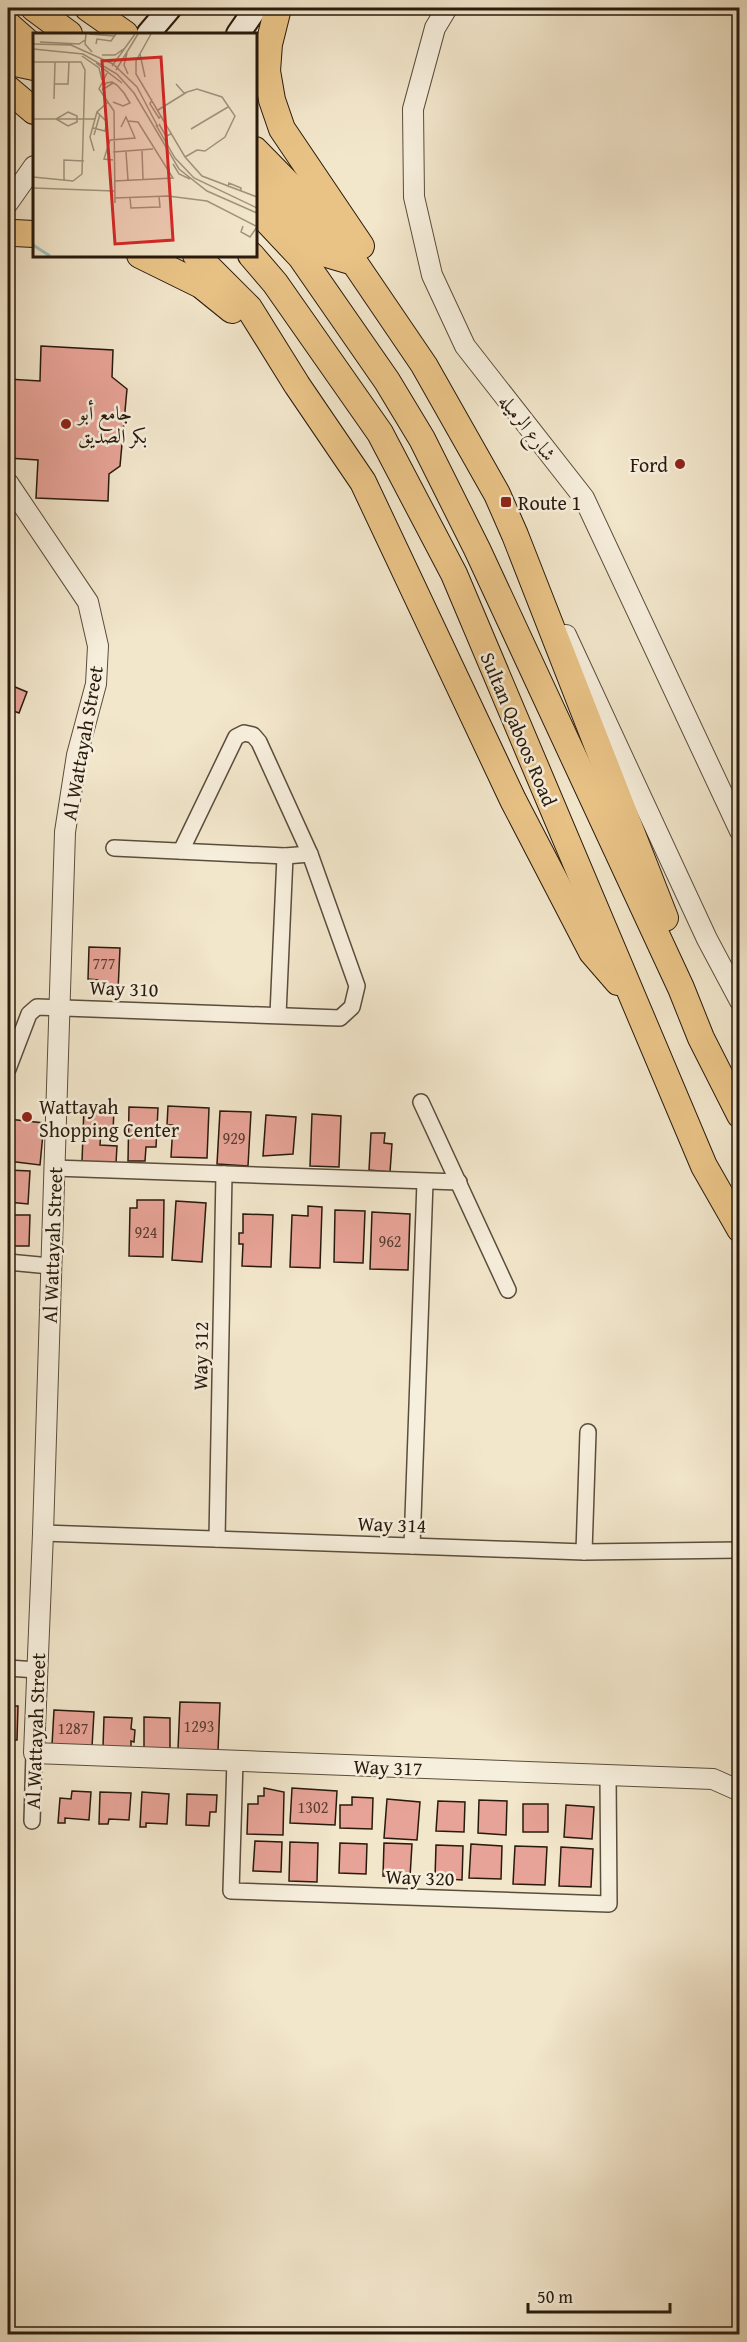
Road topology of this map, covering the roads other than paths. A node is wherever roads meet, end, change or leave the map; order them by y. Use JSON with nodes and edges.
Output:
{"nodes":[{"id":1,"x":34,"y":8,"type":"edge"},
{"id":2,"x":64,"y":8,"type":"edge"},
{"id":3,"x":88,"y":8,"type":"edge"},
{"id":4,"x":170,"y":8,"type":"edge"},
{"id":5,"x":256,"y":8,"type":"edge"},
{"id":6,"x":278,"y":8,"type":"edge"},
{"id":7,"x":447,"y":8,"type":"edge"},
{"id":8,"x":8,"y":25,"type":"edge"},
{"id":9,"x":69,"y":33,"type":"edge"},
{"id":10,"x":70,"y":33,"type":"edge"},
{"id":11,"x":124,"y":33,"type":"edge"},
{"id":12,"x":149,"y":33,"type":"edge"},
{"id":13,"x":239,"y":33,"type":"edge"},
{"id":14,"x":33,"y":47,"type":"edge"},
{"id":15,"x":8,"y":57,"type":"edge"},
{"id":16,"x":33,"y":67,"type":"edge"},
{"id":17,"x":8,"y":89,"type":"edge"},
{"id":18,"x":33,"y":110,"type":"edge"},
{"id":19,"x":256,"y":151,"type":"edge"},
{"id":20,"x":33,"y":167,"type":"edge"},
{"id":21,"x":256,"y":178,"type":"edge"},
{"id":22,"x":8,"y":203,"type":"edge"},
{"id":23,"x":256,"y":209,"type":"edge"},
{"id":24,"x":142,"y":256,"type":"edge"},
{"id":25,"x":197,"y":256,"type":"edge"},
{"id":26,"x":220,"y":256,"type":"edge"},
{"id":27,"x":252,"y":256,"type":"edge"},
{"id":28,"x":354,"y":262,"type":"junction"},
{"id":29,"x":249,"y":308,"type":"junction"},
{"id":30,"x":276,"y":351,"type":"junction"},
{"id":31,"x":424,"y":365,"type":"junction"},
{"id":32,"x":8,"y":483,"type":"edge"},
{"id":33,"x":515,"y":535,"type":"junction"},
{"id":34,"x":740,"y":831,"type":"edge"},
{"id":35,"x":114,"y":848,"type":"dead end"},
{"id":36,"x":181,"y":851,"type":"junction"},
{"id":37,"x":310,"y":854,"type":"junction"},
{"id":38,"x":285,"y":856,"type":"junction"},
{"id":39,"x":681,"y":988,"type":"junction"},
{"id":40,"x":633,"y":1000,"type":"junction"},
{"id":41,"x":740,"y":1000,"type":"edge"},
{"id":42,"x":59,"y":1006,"type":"junction"},
{"id":43,"x":278,"y":1015,"type":"junction"},
{"id":44,"x":8,"y":1069,"type":"edge"},
{"id":45,"x":421,"y":1102,"type":"dead end"},
{"id":46,"x":740,"y":1115,"type":"edge"},
{"id":47,"x":54,"y":1168,"type":"junction"},
{"id":48,"x":224,"y":1174,"type":"junction"},
{"id":49,"x":425,"y":1182,"type":"junction"},
{"id":50,"x":459,"y":1182,"type":"junction"},
{"id":51,"x":740,"y":1229,"type":"edge"},
{"id":52,"x":8,"y":1262,"type":"edge"},
{"id":53,"x":50,"y":1266,"type":"junction"},
{"id":54,"x":508,"y":1290,"type":"dead end"},
{"id":55,"x":588,"y":1432,"type":"dead end"},
{"id":56,"x":44,"y":1533,"type":"junction"},
{"id":57,"x":217,"y":1539,"type":"junction"},
{"id":58,"x":412,"y":1546,"type":"junction"},
{"id":59,"x":740,"y":1550,"type":"edge"},
{"id":60,"x":585,"y":1552,"type":"junction"},
{"id":61,"x":8,"y":1668,"type":"edge"},
{"id":62,"x":37,"y":1670,"type":"junction"},
{"id":63,"x":34,"y":1753,"type":"junction"},
{"id":64,"x":235,"y":1761,"type":"junction"},
{"id":65,"x":608,"y":1775,"type":"junction"},
{"id":66,"x":740,"y":1791,"type":"edge"},
{"id":67,"x":32,"y":1821,"type":"dead end"}],
"edges":[{"from":1,"to":9,"type":"highway"},
{"from":2,"to":10,"type":"highway"},
{"from":3,"to":11,"type":"highway"},
{"from":4,"to":12,"type":"main road"},
{"from":5,"to":13,"type":"main road"},
{"from":6,"to":31,"type":"highway"},
{"from":7,"to":34,"type":"street","name":"شارع الرميله"},
{"from":8,"to":14,"type":"highway"},
{"from":15,"to":16,"type":"highway"},
{"from":17,"to":18,"type":"highway"},
{"from":19,"to":28,"type":"highway"},
{"from":20,"to":22,"type":"street"},
{"from":21,"to":28,"type":"highway"},
{"from":23,"to":39,"type":"highway","name":"Sultan Qaboos Road"},
{"from":24,"to":30,"type":"highway"},
{"from":25,"to":29,"type":"highway"},
{"from":26,"to":29,"type":"highway"},
{"from":27,"to":40,"type":"highway","name":"Sultan Qaboos Road"},
{"from":28,"to":31,"type":"highway"},
{"from":29,"to":30,"type":"highway"},
{"from":30,"to":40,"type":"highway"},
{"from":31,"to":33,"type":"highway"},
{"from":32,"to":42,"type":"street","name":"Al Wattayah Street"},
{"from":33,"to":39,"type":"highway"},
{"from":33,"to":41,"type":"street"},
{"from":35,"to":36,"type":"street"},
{"from":36,"to":37,"type":"street"},
{"from":36,"to":38,"type":"street"},
{"from":37,"to":38,"type":"street"},
{"from":37,"to":43,"type":"street","name":"Way 310"},
{"from":38,"to":43,"type":"street"},
{"from":39,"to":46,"type":"highway","name":"Sultan Qaboos Road"},
{"from":40,"to":51,"type":"highway","name":"Sultan Qaboos Road"},
{"from":42,"to":43,"type":"street","name":"Way 310"},
{"from":42,"to":44,"type":"street","name":"Way 310"},
{"from":42,"to":47,"type":"street","name":"Al Wattayah Street"},
{"from":45,"to":50,"type":"street"},
{"from":47,"to":48,"type":"street"},
{"from":47,"to":53,"type":"street","name":"Al Wattayah Street"},
{"from":48,"to":49,"type":"street"},
{"from":48,"to":57,"type":"street","name":"Way 312"},
{"from":49,"to":50,"type":"street"},
{"from":49,"to":58,"type":"street"},
{"from":50,"to":54,"type":"street"},
{"from":52,"to":53,"type":"street"},
{"from":53,"to":56,"type":"street","name":"Al Wattayah Street"},
{"from":55,"to":60,"type":"street"},
{"from":56,"to":57,"type":"street","name":"Way 314"},
{"from":56,"to":62,"type":"street","name":"Al Wattayah Street"},
{"from":57,"to":58,"type":"street","name":"Way 314"},
{"from":58,"to":60,"type":"street","name":"Way 314"},
{"from":59,"to":60,"type":"street","name":"Way 314"},
{"from":61,"to":62,"type":"street"},
{"from":62,"to":63,"type":"street","name":"Al Wattayah Street"},
{"from":63,"to":64,"type":"street","name":"Way 317"},
{"from":63,"to":67,"type":"street","name":"Al Wattayah Street"},
{"from":64,"to":65,"type":"street","name":"Way 317"},
{"from":64,"to":65,"type":"street","name":"Way 320"},
{"from":65,"to":66,"type":"street","name":"Way 317"}]}
